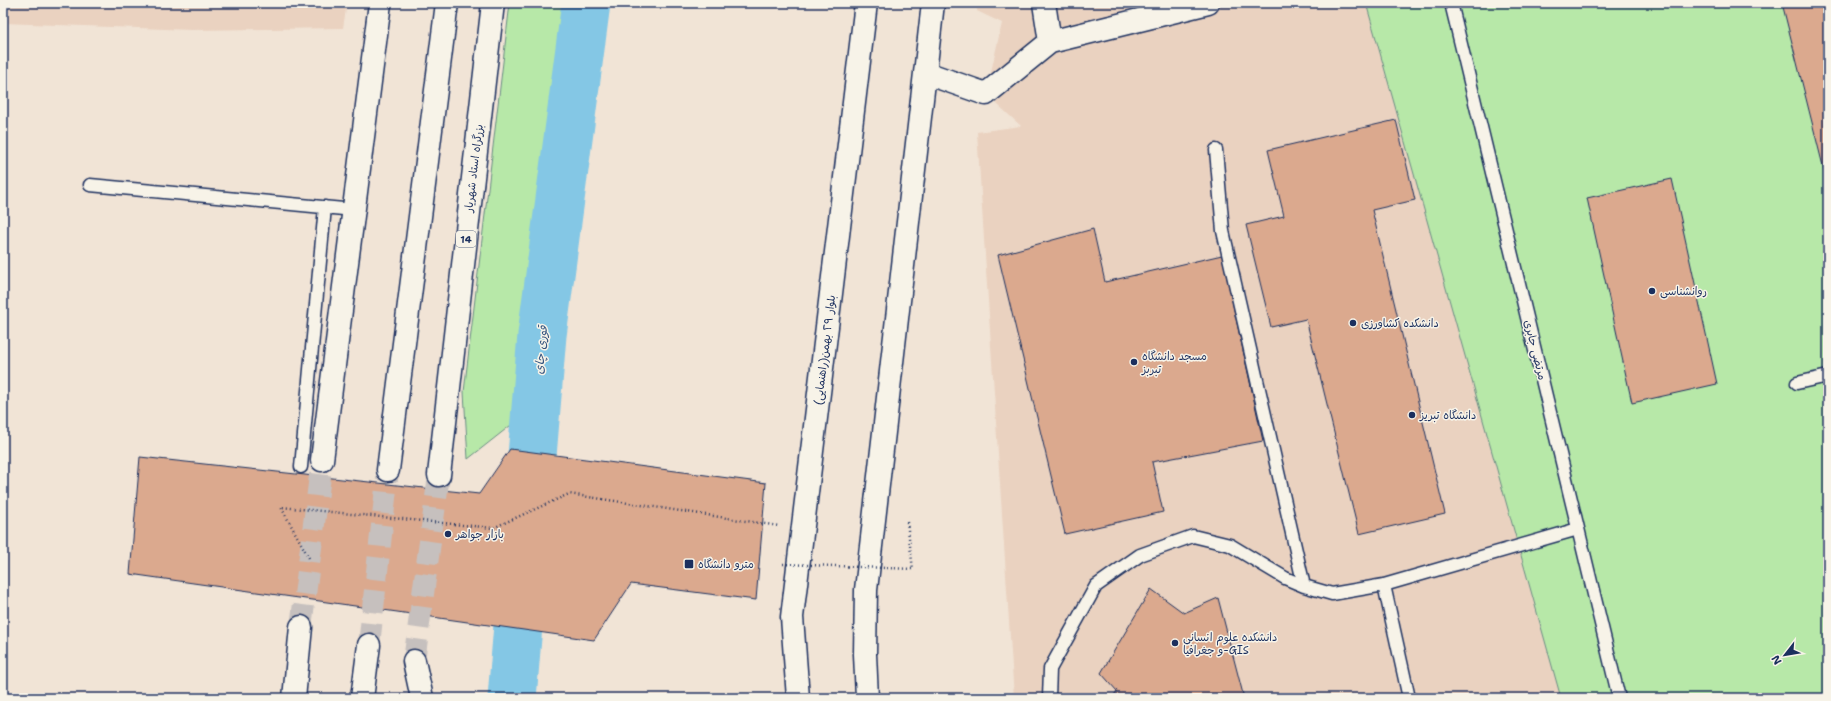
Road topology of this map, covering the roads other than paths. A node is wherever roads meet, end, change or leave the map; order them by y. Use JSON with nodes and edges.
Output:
{"nodes":[{"id":1,"x":380,"y":3,"type":"edge"},
{"id":2,"x":447,"y":3,"type":"edge"},
{"id":3,"x":493,"y":3,"type":"edge"},
{"id":4,"x":866,"y":3,"type":"edge"},
{"id":5,"x":933,"y":3,"type":"edge"},
{"id":6,"x":1044,"y":3,"type":"edge"},
{"id":7,"x":1208,"y":3,"type":"edge"},
{"id":8,"x":1451,"y":3,"type":"edge"},
{"id":9,"x":1050,"y":42,"type":"junction"},
{"id":10,"x":926,"y":73,"type":"junction"},
{"id":11,"x":1216,"y":150,"type":"dead end"},
{"id":12,"x":90,"y":186,"type":"dead end"},
{"id":13,"x":325,"y":207,"type":"junction"},
{"id":14,"x":354,"y":210,"type":"junction"},
{"id":15,"x":1828,"y":376,"type":"edge"},
{"id":16,"x":1797,"y":383,"type":"dead end"},
{"id":17,"x":322,"y":460,"type":"tunnel mouth"},
{"id":18,"x":301,"y":467,"type":"dead end"},
{"id":19,"x":388,"y":470,"type":"tunnel mouth"},
{"id":20,"x":439,"y":475,"type":"tunnel mouth"},
{"id":21,"x":1578,"y":529,"type":"junction"},
{"id":22,"x":1384,"y":585,"type":"junction"},
{"id":23,"x":1304,"y":586,"type":"junction"},
{"id":24,"x":301,"y":627,"type":"tunnel mouth"},
{"id":25,"x":368,"y":645,"type":"tunnel mouth"},
{"id":26,"x":294,"y":698,"type":"edge"},
{"id":27,"x":362,"y":698,"type":"edge"},
{"id":28,"x":410,"y":698,"type":"edge"},
{"id":29,"x":422,"y":698,"type":"edge"},
{"id":30,"x":798,"y":698,"type":"edge"},
{"id":31,"x":867,"y":698,"type":"edge"},
{"id":32,"x":1049,"y":698,"type":"edge"},
{"id":33,"x":1409,"y":698,"type":"edge"},
{"id":34,"x":1619,"y":698,"type":"edge"}],
"edges":[{"from":1,"to":14,"type":"main road"},
{"from":2,"to":19,"type":"main road"},
{"from":3,"to":20,"type":"main road","name":"بزرگراه استاد شهریار","number":"14"},
{"from":4,"to":30,"type":"main road","name":"بلوار ٢٩ بهمن(راهنمایی)"},
{"from":5,"to":10,"type":"main road"},
{"from":6,"to":9,"type":"main road"},
{"from":7,"to":9,"type":"main road"},
{"from":8,"to":21,"type":"lane","name":"مرتضی جابری"},
{"from":9,"to":10,"type":"main road"},
{"from":10,"to":31,"type":"main road"},
{"from":11,"to":23,"type":"lane"},
{"from":12,"to":13,"type":"lane"},
{"from":13,"to":14,"type":"lane"},
{"from":13,"to":18,"type":"lane"},
{"from":14,"to":17,"type":"main road"},
{"from":15,"to":16,"type":"lane"},
{"from":21,"to":22,"type":"lane"},
{"from":21,"to":34,"type":"lane","name":"مرتضی جابری"},
{"from":22,"to":23,"type":"lane"},
{"from":22,"to":33,"type":"lane"},
{"from":23,"to":32,"type":"lane"},
{"from":24,"to":26,"type":"main road"},
{"from":25,"to":27,"type":"main road"},
{"from":28,"to":29,"type":"main road"}]}
